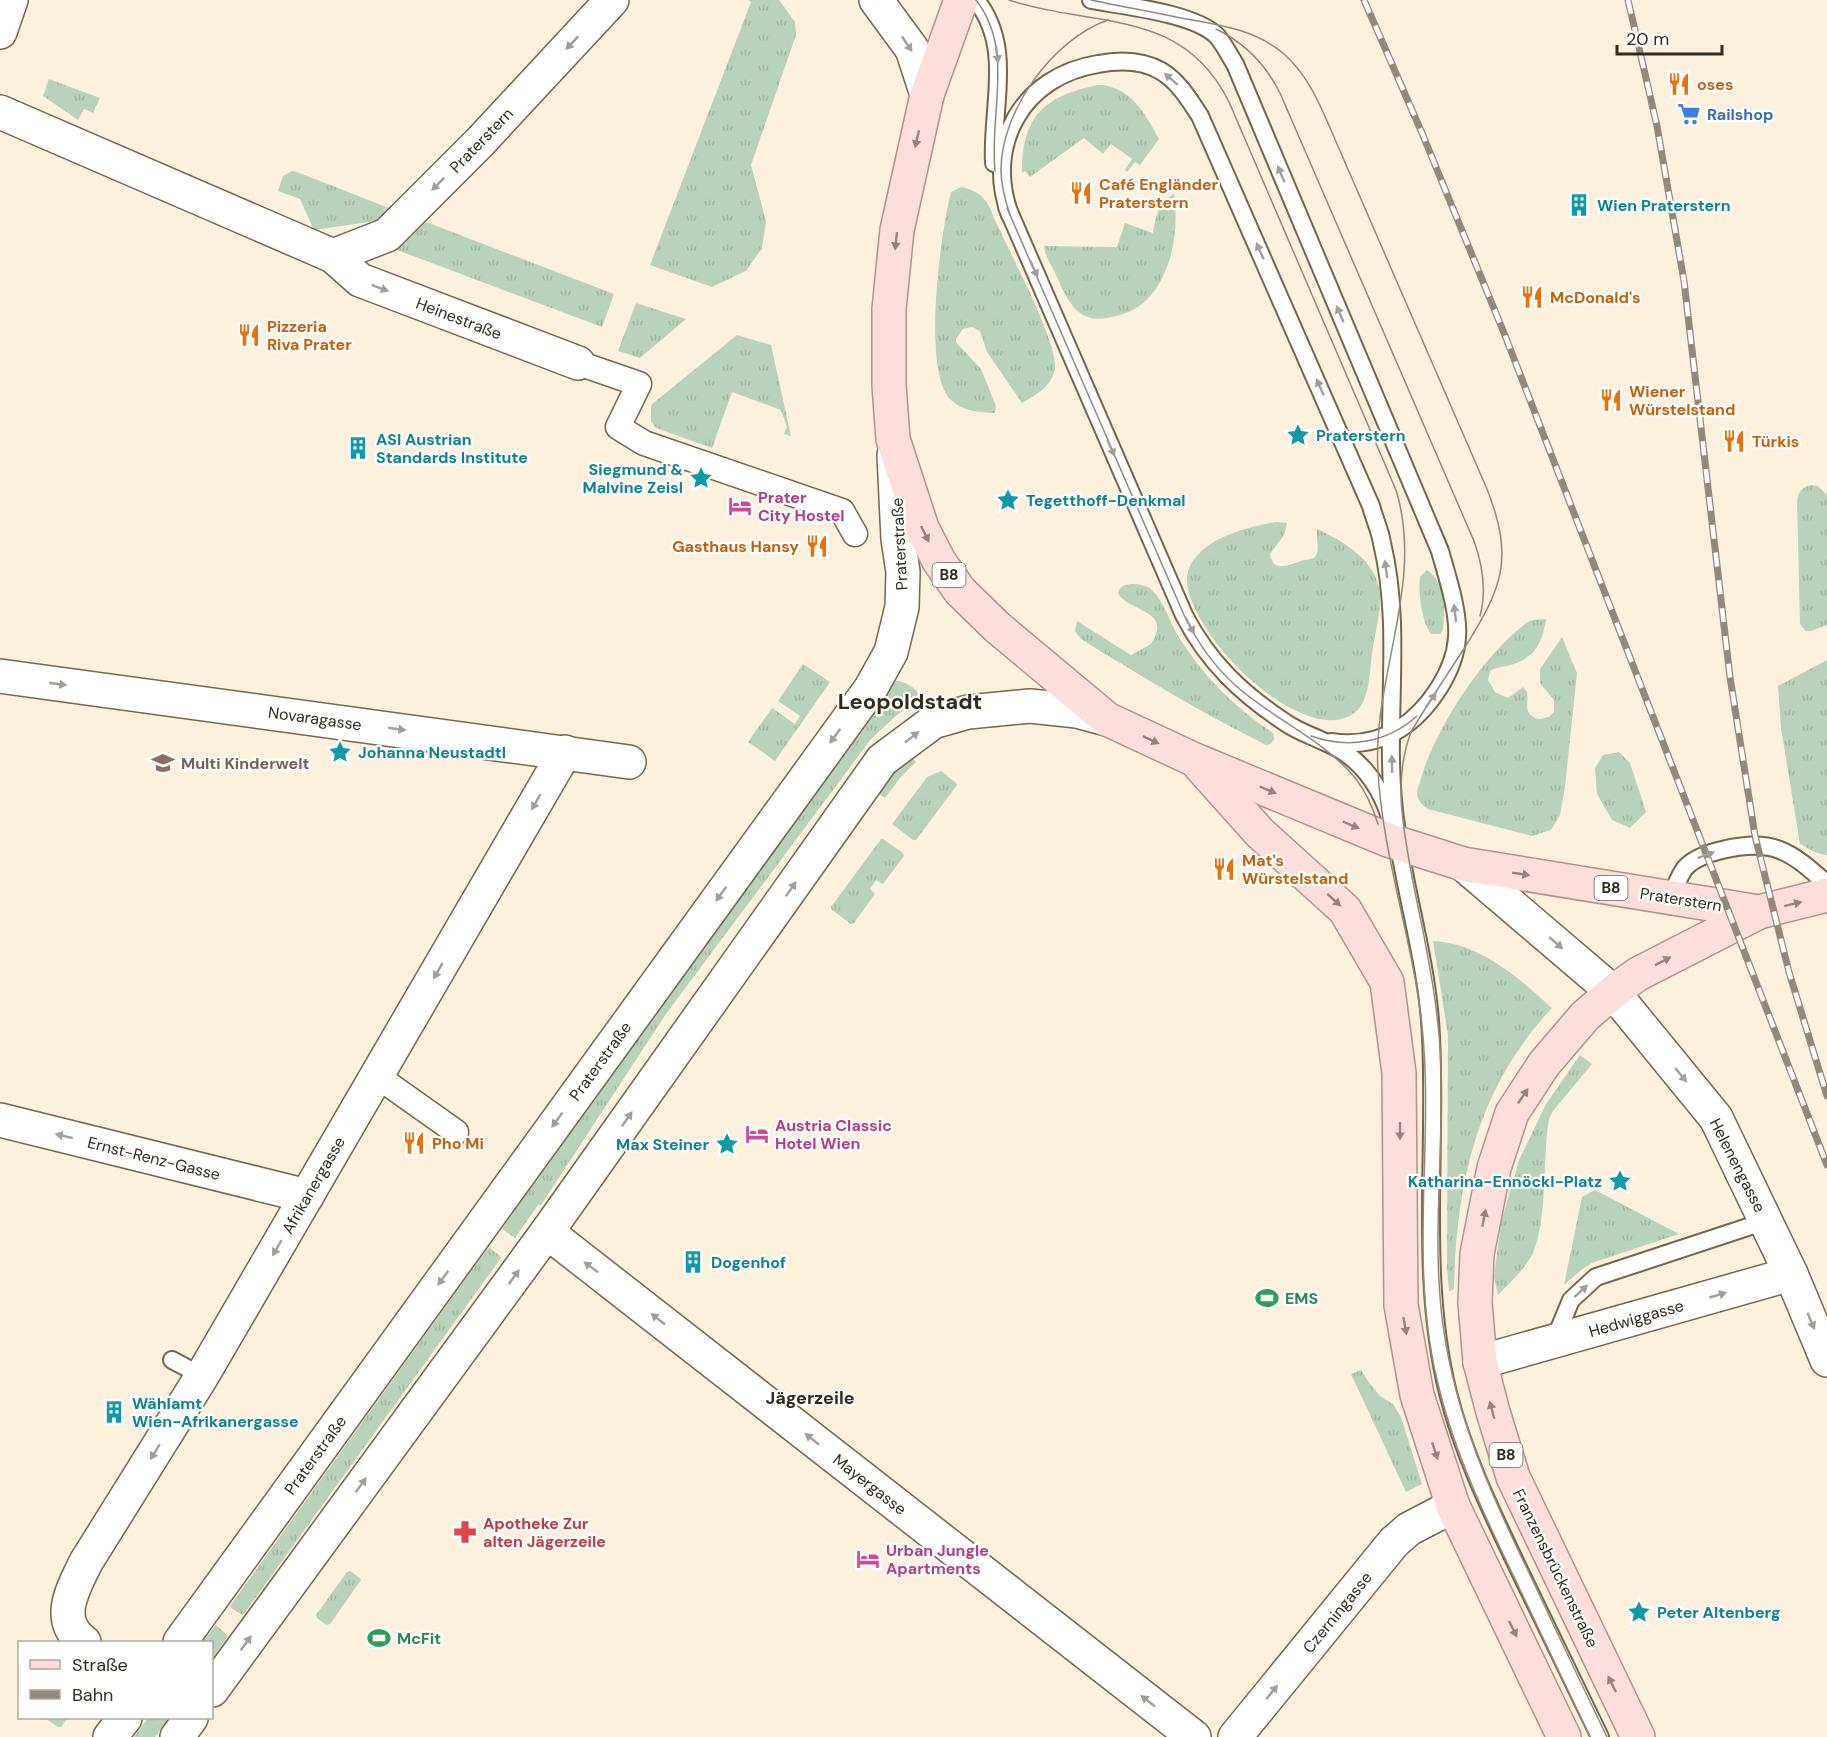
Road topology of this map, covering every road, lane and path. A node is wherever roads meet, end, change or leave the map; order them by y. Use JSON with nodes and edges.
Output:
{"nodes":[{"id":1,"x":11,"y":0,"type":"edge"},
{"id":2,"x":612,"y":0,"type":"edge"},
{"id":3,"x":876,"y":0,"type":"edge"},
{"id":4,"x":961,"y":0,"type":"edge"},
{"id":5,"x":976,"y":0,"type":"edge"},
{"id":6,"x":1091,"y":0,"type":"edge"},
{"id":7,"x":0,"y":32,"type":"edge"},
{"id":8,"x":927,"y":94,"type":"junction"},
{"id":9,"x":0,"y":112,"type":"edge"},
{"id":10,"x":1010,"y":215,"type":"junction"},
{"id":11,"x":333,"y":256,"type":"junction"},
{"id":12,"x":578,"y":363,"type":"joint"},
{"id":13,"x":893,"y":439,"type":"junction"},
{"id":14,"x":855,"y":534,"type":"dead end"},
{"id":15,"x":0,"y":676,"type":"edge"},
{"id":16,"x":1107,"y":719,"type":"junction"},
{"id":17,"x":1392,"y":734,"type":"junction"},
{"id":18,"x":1324,"y":741,"type":"junction"},
{"id":19,"x":565,"y":752,"type":"junction"},
{"id":20,"x":1195,"y":760,"type":"junction"},
{"id":21,"x":629,"y":762,"type":"dead end"},
{"id":22,"x":1398,"y":843,"type":"junction"},
{"id":23,"x":1463,"y":864,"type":"junction"},
{"id":24,"x":1827,"y":884,"type":"edge"},
{"id":25,"x":1827,"y":896,"type":"edge"},
{"id":26,"x":1670,"y":897,"type":"junction"},
{"id":27,"x":1759,"y":912,"type":"junction"},
{"id":28,"x":1613,"y":992,"type":"junction"},
{"id":29,"x":377,"y":1076,"type":"junction"},
{"id":30,"x":0,"y":1120,"type":"edge"},
{"id":31,"x":456,"y":1132,"type":"dead end"},
{"id":32,"x":307,"y":1196,"type":"junction"},
{"id":33,"x":1766,"y":1221,"type":"junction"},
{"id":34,"x":547,"y":1232,"type":"junction"},
{"id":35,"x":1791,"y":1275,"type":"junction"},
{"id":36,"x":1553,"y":1342,"type":"junction"},
{"id":37,"x":171,"y":1360,"type":"dead end"},
{"id":38,"x":1827,"y":1360,"type":"edge"},
{"id":39,"x":1480,"y":1362,"type":"junction"},
{"id":40,"x":202,"y":1376,"type":"junction"},
{"id":41,"x":1453,"y":1506,"type":"junction"},
{"id":42,"x":76,"y":1631,"type":"edge"},
{"id":43,"x":181,"y":1641,"type":"edge"},
{"id":44,"x":213,"y":1689,"type":"edge"},
{"id":45,"x":124,"y":1719,"type":"edge"},
{"id":46,"x":190,"y":1719,"type":"edge"},
{"id":47,"x":110,"y":1737,"type":"edge"},
{"id":48,"x":177,"y":1737,"type":"edge"},
{"id":49,"x":1194,"y":1737,"type":"edge"},
{"id":50,"x":1235,"y":1737,"type":"edge"},
{"id":51,"x":1564,"y":1737,"type":"edge"},
{"id":52,"x":1600,"y":1737,"type":"edge"},
{"id":53,"x":1638,"y":1737,"type":"edge"}],
"edges":[{"from":1,"to":7,"type":"street"},
{"from":2,"to":11,"type":"street","name":"Praterstern","one_way":true},
{"from":3,"to":8,"type":"street","one_way":true},
{"from":4,"to":8,"type":"main road","name":"Praterstern","number":"B8"},
{"from":5,"to":10,"type":"lane","one_way":true},
{"from":17,"to":6,"type":"lane","one_way":true},
{"from":8,"to":13,"type":"main road","name":"Praterstern","number":"B8","one_way":true},
{"from":9,"to":11,"type":"street","name":"Heinestraße"},
{"from":17,"to":10,"type":"lane","one_way":true},
{"from":10,"to":18,"type":"lane","one_way":true},
{"from":11,"to":12,"type":"street","name":"Heinestraße","one_way":true},
{"from":12,"to":14,"type":"street","name":"Heinestraße"},
{"from":13,"to":16,"type":"main road","name":"Praterstern","number":"B8","one_way":true},
{"from":13,"to":43,"type":"street","name":"Praterstraße","one_way":true},
{"from":15,"to":19,"type":"street","name":"Novaragasse","one_way":true},
{"from":16,"to":20,"type":"main road","name":"Praterstern","number":"B8","one_way":true},
{"from":34,"to":16,"type":"street","one_way":true},
{"from":17,"to":18,"type":"lane"},
{"from":22,"to":17,"type":"lane","one_way":true},
{"from":18,"to":22,"type":"lane"},
{"from":19,"to":21,"type":"street","name":"Novaragasse"},
{"from":19,"to":29,"type":"street","name":"Afrikanergasse","one_way":true},
{"from":20,"to":22,"type":"main road","name":"Praterstern","number":"B8","one_way":true},
{"from":20,"to":41,"type":"main road","number":"B8","one_way":true},
{"from":22,"to":23,"type":"main road","name":"Praterstern","number":"B8"},
{"from":22,"to":52,"type":"lane"},
{"from":23,"to":26,"type":"main road","name":"Praterstern","number":"B8","one_way":true},
{"from":23,"to":28,"type":"street","name":"Praterstern","one_way":true},
{"from":26,"to":24,"type":"lane","one_way":true},
{"from":27,"to":25,"type":"main road","name":"Praterstern","number":"B8","one_way":true},
{"from":26,"to":27,"type":"main road","name":"Praterstern","number":"B8"},
{"from":28,"to":27,"type":"main road","name":"Franzensbrückenstraße","number":"B8","one_way":true},
{"from":28,"to":33,"type":"street","name":"Helenengasse","one_way":true},
{"from":39,"to":28,"type":"main road","name":"Franzensbrückenstraße","number":"B8","one_way":true},
{"from":29,"to":31,"type":"street"},
{"from":29,"to":32,"type":"street","name":"Afrikanergasse"},
{"from":32,"to":30,"type":"street","name":"Ernst-Renz-Gasse","one_way":true},
{"from":32,"to":40,"type":"street","name":"Afrikanergasse","one_way":true},
{"from":33,"to":35,"type":"street","name":"Helenengasse"},
{"from":36,"to":33,"type":"lane","one_way":true},
{"from":44,"to":34,"type":"street","one_way":true},
{"from":49,"to":34,"type":"street","name":"Mayergasse","one_way":true},
{"from":36,"to":35,"type":"street","name":"Hedwiggasse","one_way":true},
{"from":35,"to":38,"type":"street","name":"Helenengasse","one_way":true},
{"from":36,"to":39,"type":"street","name":"Hedwiggasse"},
{"from":37,"to":40,"type":"lane"},
{"from":53,"to":39,"type":"main road","name":"Franzensbrückenstraße","number":"B8","one_way":true},
{"from":40,"to":42,"type":"street","name":"Afrikanergasse","one_way":true},
{"from":50,"to":41,"type":"street","name":"Czerningasse","one_way":true},
{"from":41,"to":51,"type":"main road","number":"B8","one_way":true},
{"from":45,"to":47,"type":"street"},
{"from":46,"to":48,"type":"street"}]}
